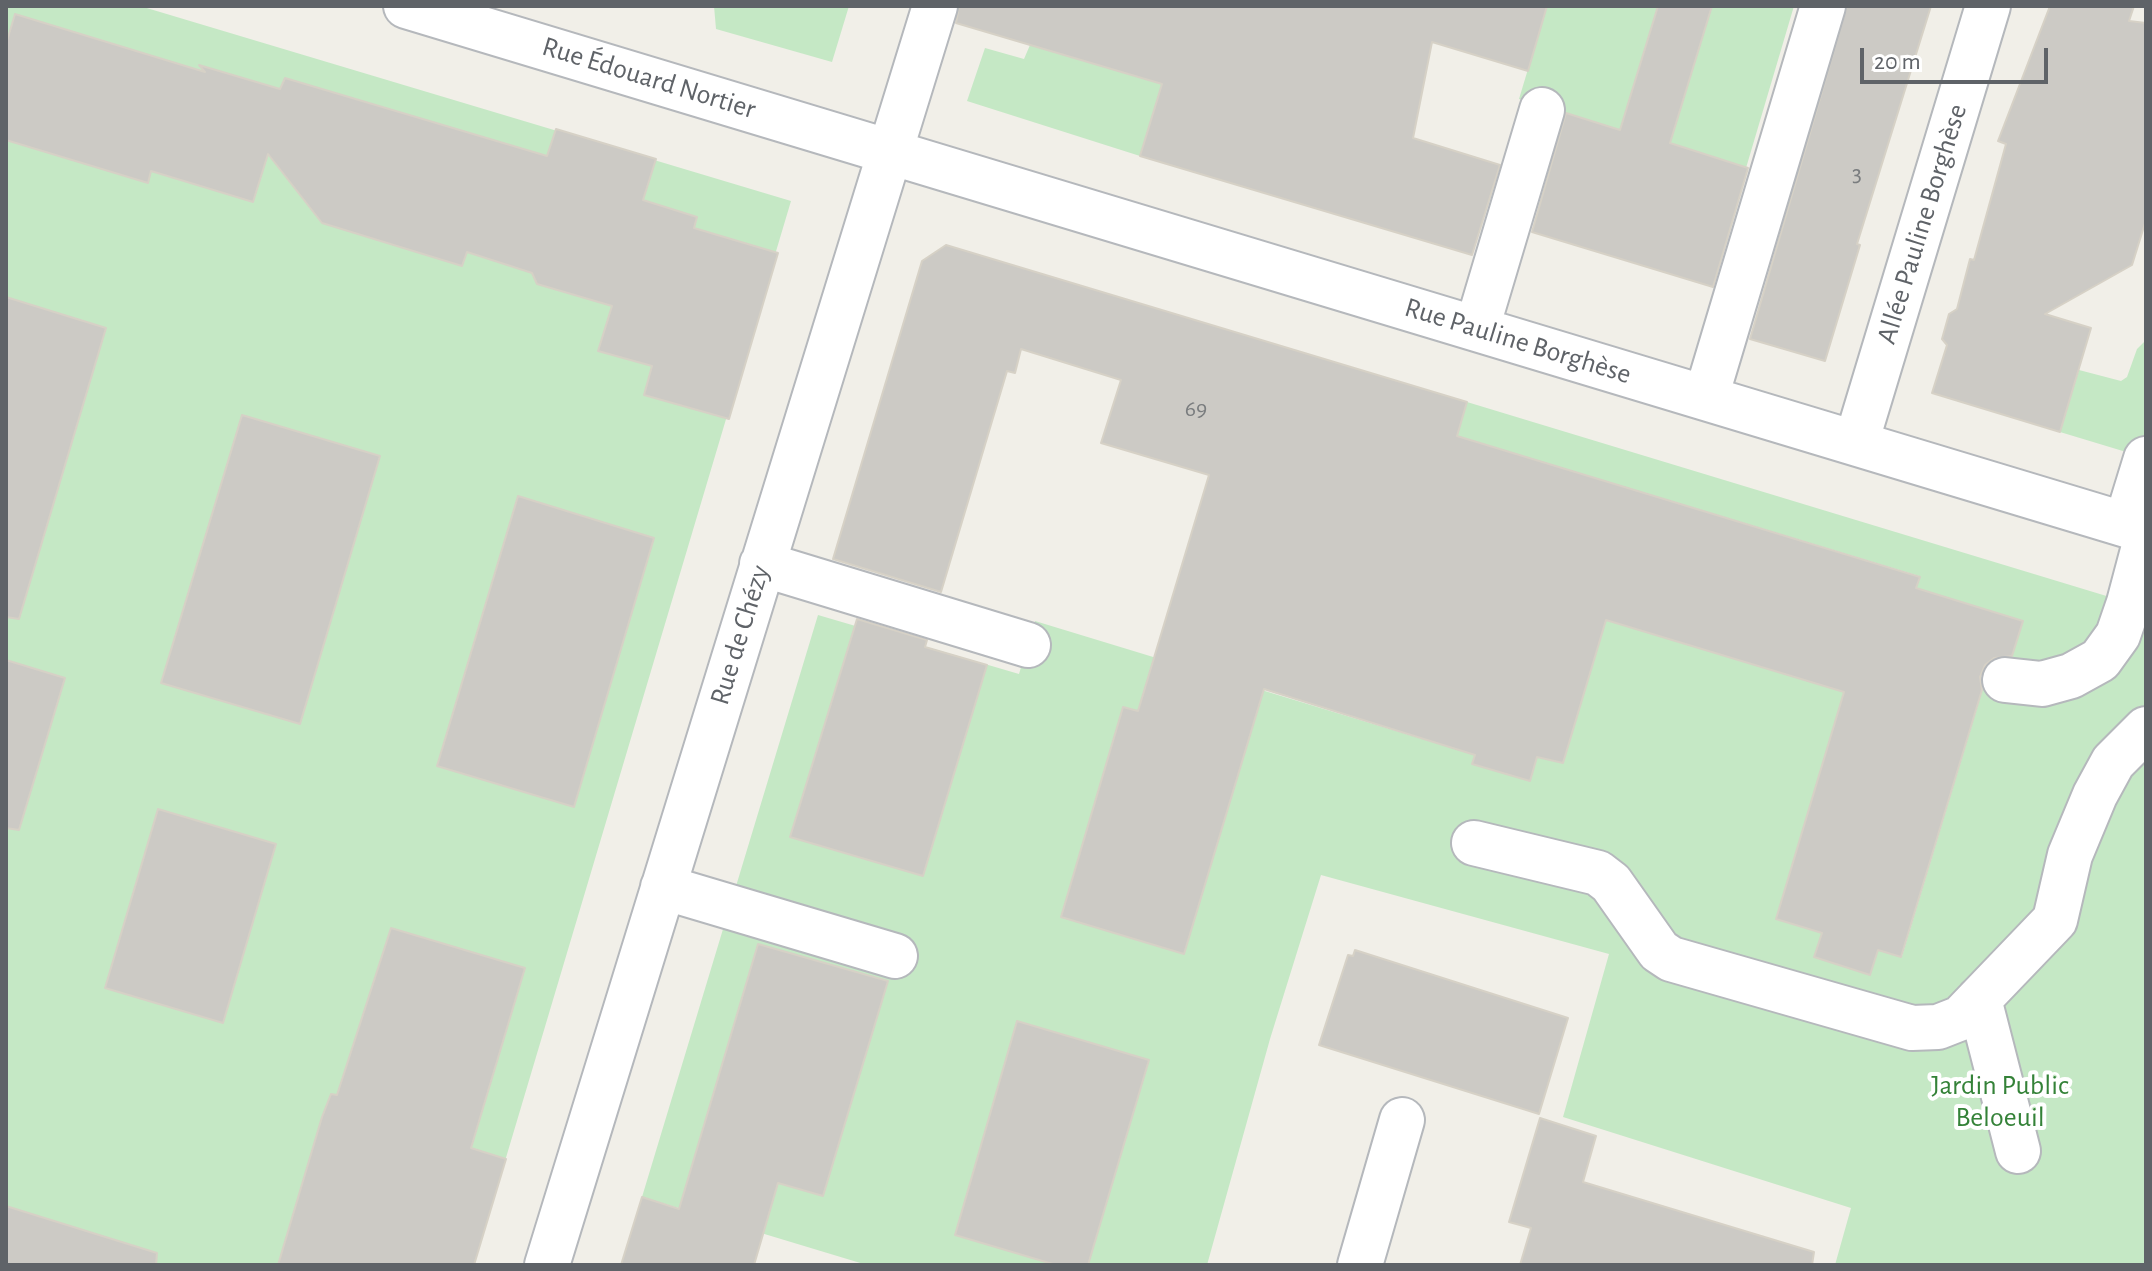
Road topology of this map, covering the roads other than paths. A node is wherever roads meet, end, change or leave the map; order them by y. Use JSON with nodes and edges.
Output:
{"nodes":[{"id":1,"x":406,"y":6,"type":"edge"},
{"id":2,"x":935,"y":6,"type":"edge"},
{"id":3,"x":1823,"y":6,"type":"edge"},
{"id":4,"x":1988,"y":6,"type":"edge"},
{"id":5,"x":1542,"y":110,"type":"dead end"},
{"id":6,"x":891,"y":151,"type":"junction"},
{"id":7,"x":1477,"y":328,"type":"junction"},
{"id":8,"x":1706,"y":397,"type":"junction"},
{"id":9,"x":1856,"y":443,"type":"junction"},
{"id":10,"x":2146,"y":459,"type":"edge"},
{"id":11,"x":2139,"y":531,"type":"edge"},
{"id":12,"x":762,"y":564,"type":"junction"},
{"id":13,"x":1028,"y":645,"type":"dead end"},
{"id":14,"x":2005,"y":680,"type":"dead end"},
{"id":15,"x":2146,"y":729,"type":"edge"},
{"id":16,"x":1474,"y":843,"type":"dead end"},
{"id":17,"x":663,"y":887,"type":"junction"},
{"id":18,"x":895,"y":956,"type":"dead end"},
{"id":19,"x":1979,"y":999,"type":"junction"},
{"id":20,"x":1402,"y":1120,"type":"dead end"},
{"id":21,"x":2018,"y":1151,"type":"dead end"},
{"id":22,"x":547,"y":1265,"type":"edge"},
{"id":23,"x":1360,"y":1265,"type":"edge"}],
"edges":[{"from":1,"to":6,"type":"street","name":"Rue Édouard Nortier"},
{"from":2,"to":6,"type":"street","name":"Rue de Chézy"},
{"from":3,"to":8,"type":"street"},
{"from":4,"to":9,"type":"street","name":"Allée Pauline Borghèse"},
{"from":5,"to":7,"type":"street"},
{"from":6,"to":7,"type":"street","name":"Rue Pauline Borghèse"},
{"from":6,"to":12,"type":"street","name":"Rue de Chézy"},
{"from":7,"to":8,"type":"street","name":"Rue Pauline Borghèse"},
{"from":8,"to":9,"type":"street","name":"Rue Pauline Borghèse"},
{"from":9,"to":11,"type":"street","name":"Rue Pauline Borghèse"},
{"from":10,"to":11,"type":"street"},
{"from":11,"to":14,"type":"street"},
{"from":12,"to":13,"type":"street"},
{"from":12,"to":17,"type":"street","name":"Rue de Chézy"},
{"from":15,"to":19,"type":"street"},
{"from":16,"to":19,"type":"street"},
{"from":17,"to":18,"type":"street"},
{"from":17,"to":22,"type":"street","name":"Rue de Chézy"},
{"from":19,"to":21,"type":"street"},
{"from":20,"to":23,"type":"street"}]}
